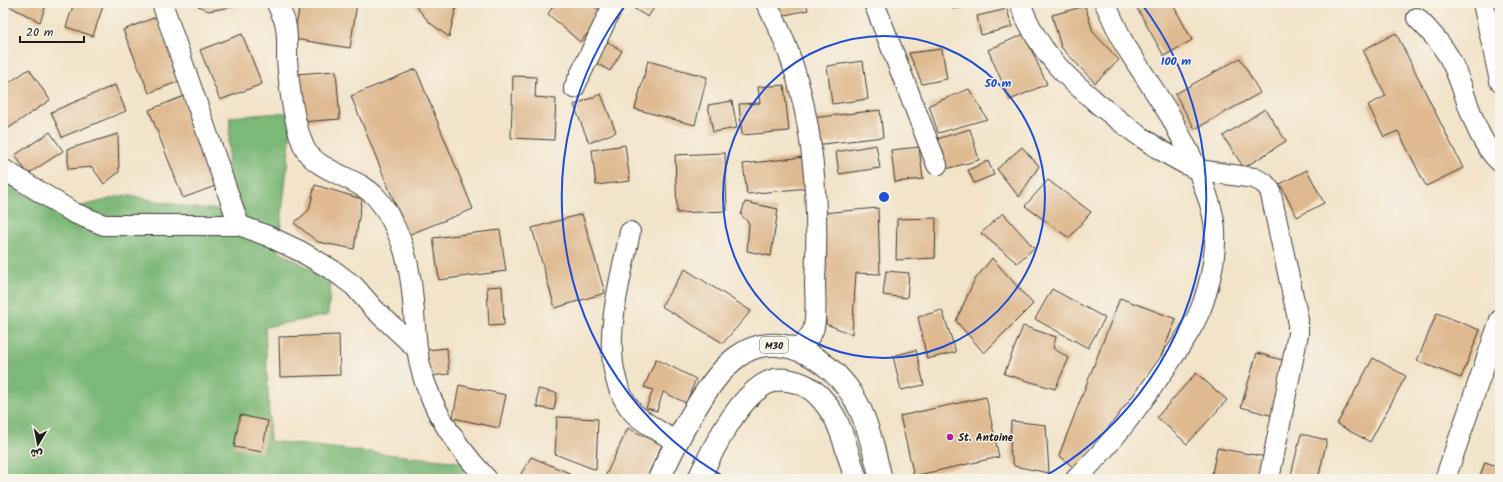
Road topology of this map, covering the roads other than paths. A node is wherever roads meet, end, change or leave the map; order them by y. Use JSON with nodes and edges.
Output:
{"nodes":[{"id":1,"x":162,"y":3,"type":"edge"},
{"id":2,"x":277,"y":3,"type":"edge"},
{"id":3,"x":614,"y":3,"type":"edge"},
{"id":4,"x":766,"y":3,"type":"edge"},
{"id":5,"x":874,"y":3,"type":"edge"},
{"id":6,"x":1020,"y":3,"type":"edge"},
{"id":7,"x":1105,"y":3,"type":"edge"},
{"id":8,"x":1483,"y":3,"type":"edge"},
{"id":9,"x":1417,"y":18,"type":"dead end"},
{"id":10,"x":1500,"y":81,"type":"edge"},
{"id":11,"x":574,"y":88,"type":"dead end"},
{"id":12,"x":1500,"y":162,"type":"edge"},
{"id":13,"x":937,"y":165,"type":"dead end"},
{"id":14,"x":3,"y":170,"type":"edge"},
{"id":15,"x":1198,"y":170,"type":"junction"},
{"id":16,"x":239,"y":225,"type":"junction"},
{"id":17,"x":630,"y":232,"type":"dead end"},
{"id":18,"x":1500,"y":320,"type":"edge"},
{"id":19,"x":417,"y":349,"type":"junction"},
{"id":20,"x":799,"y":349,"type":"junction"},
{"id":21,"x":676,"y":442,"type":"junction"},
{"id":22,"x":487,"y":479,"type":"edge"},
{"id":23,"x":659,"y":479,"type":"edge"},
{"id":24,"x":699,"y":479,"type":"edge"},
{"id":25,"x":856,"y":479,"type":"edge"},
{"id":26,"x":881,"y":479,"type":"edge"},
{"id":27,"x":1076,"y":479,"type":"edge"},
{"id":28,"x":1269,"y":479,"type":"edge"},
{"id":29,"x":1445,"y":479,"type":"edge"}],
"edges":[{"from":1,"to":16,"type":"street"},
{"from":2,"to":19,"type":"street"},
{"from":3,"to":11,"type":"street"},
{"from":4,"to":20,"type":"street"},
{"from":5,"to":13,"type":"street"},
{"from":6,"to":15,"type":"street"},
{"from":7,"to":15,"type":"street"},
{"from":8,"to":10,"type":"street"},
{"from":9,"to":12,"type":"street"},
{"from":14,"to":16,"type":"street"},
{"from":15,"to":27,"type":"street"},
{"from":15,"to":28,"type":"street"},
{"from":16,"to":19,"type":"street"},
{"from":17,"to":21,"type":"street"},
{"from":18,"to":29,"type":"street"},
{"from":19,"to":22,"type":"street"},
{"from":20,"to":21,"type":"highway","number":"M30"},
{"from":20,"to":26,"type":"highway","number":"M30"},
{"from":21,"to":23,"type":"highway","number":"M30"},
{"from":24,"to":25,"type":"highway"}]}
